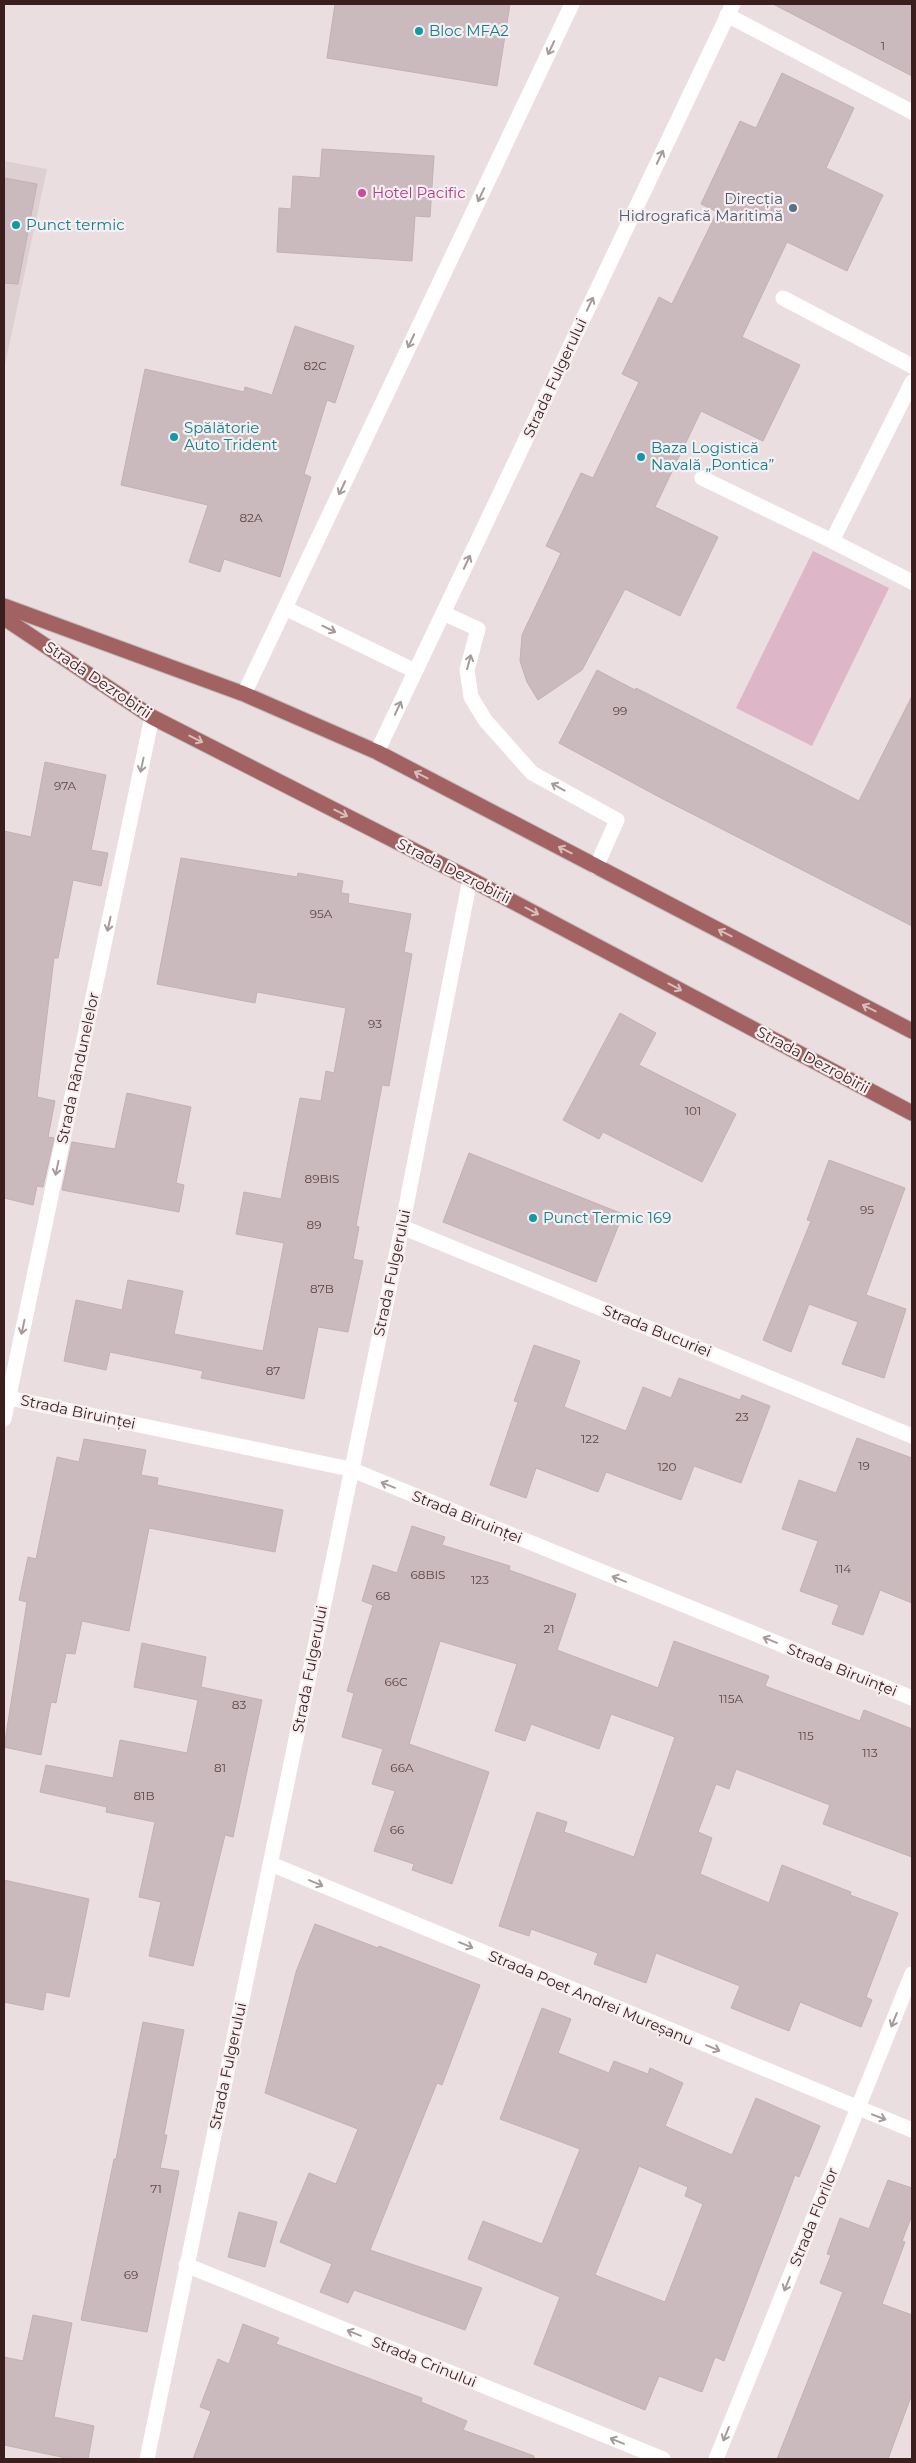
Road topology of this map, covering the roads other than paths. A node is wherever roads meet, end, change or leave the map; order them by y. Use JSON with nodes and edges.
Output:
{"nodes":[{"id":1,"x":572,"y":4,"type":"edge"},
{"id":2,"x":730,"y":9,"type":"edge"},
{"id":3,"x":912,"y":112,"type":"edge"},
{"id":4,"x":783,"y":298,"type":"dead end"},
{"id":5,"x":912,"y":366,"type":"edge"},
{"id":6,"x":912,"y":382,"type":"edge"},
{"id":7,"x":702,"y":478,"type":"dead end"},
{"id":8,"x":832,"y":541,"type":"junction"},
{"id":9,"x":912,"y":582,"type":"edge"},
{"id":10,"x":4,"y":606,"type":"edge"},
{"id":11,"x":285,"y":608,"type":"junction"},
{"id":12,"x":443,"y":613,"type":"junction"},
{"id":13,"x":4,"y":618,"type":"edge"},
{"id":14,"x":416,"y":671,"type":"junction"},
{"id":15,"x":244,"y":694,"type":"junction"},
{"id":16,"x":152,"y":717,"type":"junction"},
{"id":17,"x":377,"y":752,"type":"junction"},
{"id":18,"x":596,"y":866,"type":"junction"},
{"id":19,"x":470,"y":879,"type":"junction"},
{"id":20,"x":912,"y":1031,"type":"edge"},
{"id":21,"x":912,"y":1113,"type":"edge"},
{"id":22,"x":402,"y":1227,"type":"junction"},
{"id":23,"x":6,"y":1397,"type":"edge"},
{"id":24,"x":4,"y":1419,"type":"edge"},
{"id":25,"x":912,"y":1436,"type":"edge"},
{"id":26,"x":350,"y":1469,"type":"junction"},
{"id":27,"x":912,"y":1698,"type":"edge"},
{"id":28,"x":270,"y":1864,"type":"junction"},
{"id":29,"x":912,"y":1974,"type":"edge"},
{"id":30,"x":857,"y":2108,"type":"junction"},
{"id":31,"x":912,"y":2130,"type":"edge"},
{"id":32,"x":186,"y":2265,"type":"junction"},
{"id":33,"x":147,"y":2459,"type":"edge"},
{"id":34,"x":662,"y":2459,"type":"edge"},
{"id":35,"x":716,"y":2459,"type":"edge"}],
"edges":[{"from":1,"to":11,"type":"street","one_way":true},
{"from":2,"to":3,"type":"street"},
{"from":12,"to":2,"type":"street","name":"Strada Fulgerului","one_way":true},
{"from":4,"to":5,"type":"street"},
{"from":6,"to":8,"type":"street"},
{"from":7,"to":8,"type":"street"},
{"from":8,"to":9,"type":"street"},
{"from":10,"to":15,"type":"main road","name":"Strada Dezrobirii"},
{"from":11,"to":14,"type":"street","one_way":true},
{"from":11,"to":15,"type":"street"},
{"from":12,"to":14,"type":"street","name":"Strada Fulgerului"},
{"from":18,"to":12,"type":"street","one_way":true},
{"from":13,"to":16,"type":"main road","name":"Strada Dezrobirii"},
{"from":17,"to":14,"type":"street","name":"Strada Fulgerului","one_way":true},
{"from":15,"to":17,"type":"main road","name":"Strada Dezrobirii"},
{"from":16,"to":19,"type":"main road","name":"Strada Dezrobirii","one_way":true},
{"from":16,"to":23,"type":"street","name":"Strada Rândunelelor","one_way":true},
{"from":18,"to":17,"type":"main road","name":"Strada Dezrobirii","one_way":true},
{"from":20,"to":18,"type":"main road","name":"Strada Dezrobirii","one_way":true},
{"from":19,"to":21,"type":"main road","name":"Strada Dezrobirii","one_way":true},
{"from":19,"to":22,"type":"street","name":"Strada Fulgerului"},
{"from":22,"to":25,"type":"street","name":"Strada Bucuriei"},
{"from":22,"to":26,"type":"street","name":"Strada Fulgerului"},
{"from":23,"to":24,"type":"street","name":"Strada Rândunelelor"},
{"from":23,"to":26,"type":"street","name":"Strada Biruinței"},
{"from":27,"to":26,"type":"street","name":"Strada Biruinței","one_way":true},
{"from":26,"to":28,"type":"street","name":"Strada Fulgerului"},
{"from":28,"to":30,"type":"street","name":"Strada Poet Andrei Mureșanu","one_way":true},
{"from":28,"to":32,"type":"street","name":"Strada Fulgerului"},
{"from":29,"to":30,"type":"street","name":"Strada Florilor","one_way":true},
{"from":30,"to":31,"type":"street","name":"Strada Poet Andrei Mureșanu","one_way":true},
{"from":30,"to":35,"type":"street","name":"Strada Florilor","one_way":true},
{"from":32,"to":33,"type":"street","name":"Strada Fulgerului"},
{"from":34,"to":32,"type":"street","name":"Strada Crinului","one_way":true}]}
